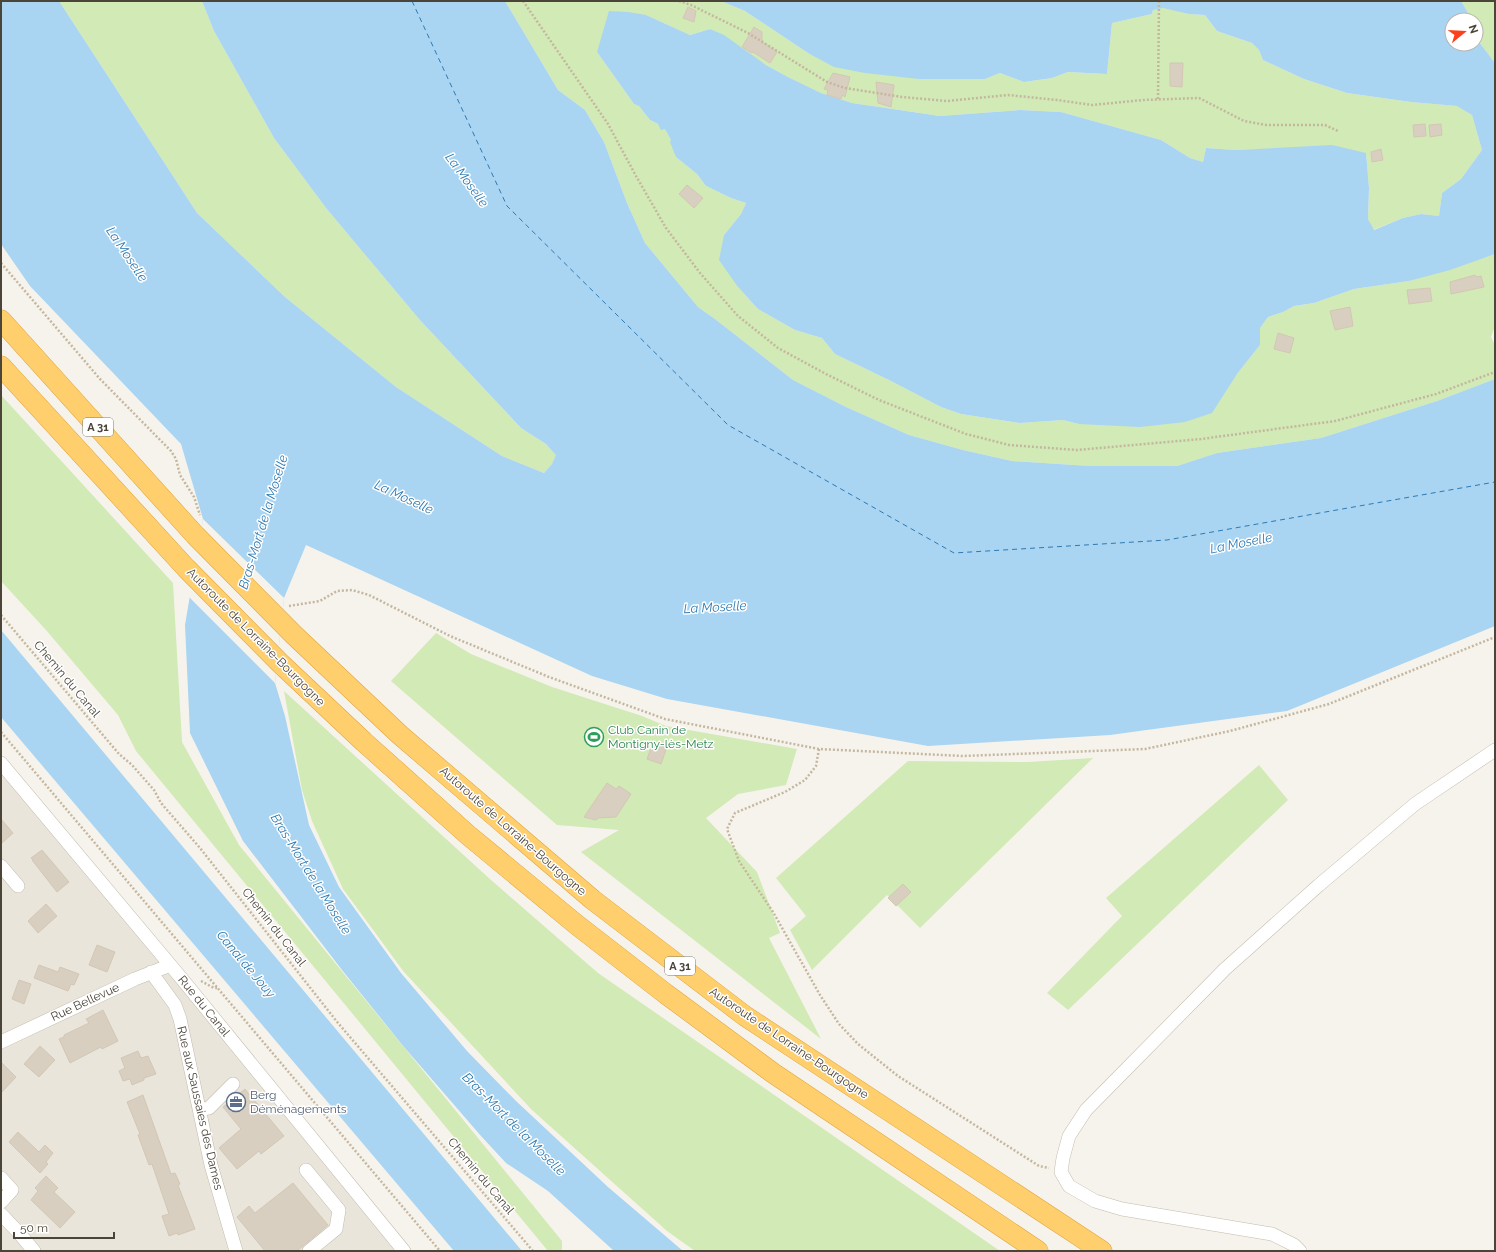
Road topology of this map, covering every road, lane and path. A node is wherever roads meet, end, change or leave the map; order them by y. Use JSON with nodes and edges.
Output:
{"nodes":[{"id":1,"x":523,"y":1,"type":"edge"},
{"id":2,"x":679,"y":1,"type":"edge"},
{"id":3,"x":1159,"y":1,"type":"edge"},
{"id":4,"x":1158,"y":99,"type":"junction"},
{"id":5,"x":1338,"y":131,"type":"dead end"},
{"id":6,"x":1,"y":263,"type":"edge"},
{"id":7,"x":1,"y":320,"type":"edge"},
{"id":8,"x":1,"y":366,"type":"edge"},
{"id":9,"x":1495,"y":372,"type":"edge"},
{"id":10,"x":198,"y":526,"type":"junction"},
{"id":11,"x":289,"y":606,"type":"dead end"},
{"id":12,"x":1,"y":615,"type":"edge"},
{"id":13,"x":1495,"y":637,"type":"edge"},
{"id":14,"x":1,"y":732,"type":"edge"},
{"id":15,"x":819,"y":749,"type":"junction"},
{"id":16,"x":1495,"y":750,"type":"edge"},
{"id":17,"x":1,"y":763,"type":"edge"},
{"id":18,"x":1,"y":866,"type":"edge"},
{"id":19,"x":18,"y":886,"type":"dead end"},
{"id":20,"x":169,"y":964,"type":"junction"},
{"id":21,"x":151,"y":972,"type":"junction"},
{"id":22,"x":1,"y":1042,"type":"edge"},
{"id":23,"x":233,"y":1084,"type":"dead end"},
{"id":24,"x":200,"y":1110,"type":"junction"},
{"id":25,"x":306,"y":1170,"type":"dead end"},
{"id":26,"x":1061,"y":1172,"type":"junction"},
{"id":27,"x":1,"y":1178,"type":"edge"},
{"id":28,"x":1,"y":1202,"type":"edge"},
{"id":29,"x":1,"y":1214,"type":"edge"},
{"id":30,"x":34,"y":1251,"type":"edge"},
{"id":31,"x":236,"y":1251,"type":"edge"},
{"id":32,"x":309,"y":1251,"type":"edge"},
{"id":33,"x":404,"y":1251,"type":"edge"},
{"id":34,"x":440,"y":1251,"type":"edge"},
{"id":35,"x":533,"y":1251,"type":"edge"},
{"id":36,"x":1038,"y":1251,"type":"edge"},
{"id":37,"x":1102,"y":1251,"type":"edge"},
{"id":38,"x":1300,"y":1251,"type":"edge"}],
"edges":[{"from":1,"to":9,"type":"path"},
{"from":2,"to":4,"type":"path"},
{"from":3,"to":4,"type":"path"},
{"from":4,"to":5,"type":"path"},
{"from":6,"to":10,"type":"path"},
{"from":7,"to":10,"type":"highway","name":"Autoroute de Lorraine-Bourgogne","number":"A 31"},
{"from":8,"to":36,"type":"highway","name":"Autoroute de Lorraine-Bourgogne","number":"A 31"},
{"from":10,"to":37,"type":"highway","name":"Autoroute de Lorraine-Bourgogne","number":"A 31"},
{"from":11,"to":15,"type":"path"},
{"from":12,"to":35,"type":"path","name":"Chemin du Canal"},
{"from":13,"to":15,"type":"path"},
{"from":14,"to":34,"type":"path"},
{"from":15,"to":26,"type":"path"},
{"from":16,"to":26,"type":"street"},
{"from":17,"to":20,"type":"street","name":"Rue du Canal"},
{"from":18,"to":19,"type":"street"},
{"from":20,"to":21,"type":"street","name":"Rue Bellevue"},
{"from":20,"to":33,"type":"street","name":"Rue du Canal"},
{"from":21,"to":22,"type":"street","name":"Rue Bellevue"},
{"from":21,"to":24,"type":"street","name":"Rue aux Saussaies des Dames"},
{"from":23,"to":24,"type":"street"},
{"from":24,"to":31,"type":"street","name":"Rue aux Saussaies des Dames"},
{"from":25,"to":32,"type":"street"},
{"from":26,"to":38,"type":"street"},
{"from":27,"to":28,"type":"street"},
{"from":29,"to":30,"type":"street"}]}
